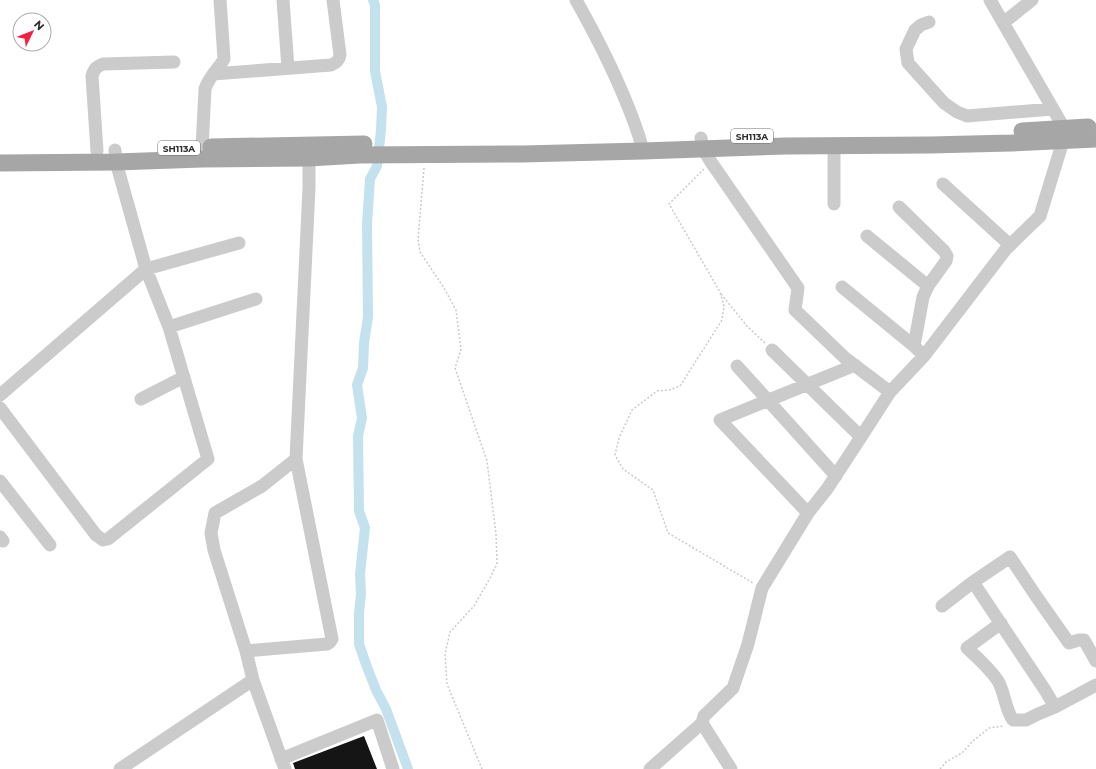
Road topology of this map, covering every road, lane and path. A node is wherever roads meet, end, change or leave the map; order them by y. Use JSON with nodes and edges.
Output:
{"nodes":[{"id":1,"x":220,"y":0,"type":"edge"},
{"id":2,"x":283,"y":0,"type":"edge"},
{"id":3,"x":333,"y":0,"type":"edge"},
{"id":4,"x":576,"y":0,"type":"edge"},
{"id":5,"x":990,"y":0,"type":"edge"},
{"id":6,"x":1032,"y":0,"type":"edge"},
{"id":7,"x":929,"y":22,"type":"dead end"},
{"id":8,"x":1003,"y":23,"type":"junction"},
{"id":9,"x":174,"y":62,"type":"dead end"},
{"id":10,"x":288,"y":68,"type":"junction"},
{"id":11,"x":213,"y":74,"type":"junction"},
{"id":12,"x":1053,"y":109,"type":"junction"},
{"id":13,"x":1096,"y":127,"type":"edge"},
{"id":14,"x":1064,"y":134,"type":"junction"},
{"id":15,"x":1096,"y":139,"type":"edge"},
{"id":16,"x":642,"y":146,"type":"junction"},
{"id":17,"x":834,"y":146,"type":"junction"},
{"id":18,"x":705,"y":150,"type":"junction"},
{"id":19,"x":97,"y":151,"type":"junction"},
{"id":20,"x":309,"y":151,"type":"junction"},
{"id":21,"x":414,"y":151,"type":"junction"},
{"id":22,"x":0,"y":152,"type":"edge"},
{"id":23,"x":202,"y":153,"type":"junction"},
{"id":24,"x":116,"y":156,"type":"junction"},
{"id":25,"x":0,"y":163,"type":"edge"},
{"id":26,"x":943,"y":184,"type":"dead end"},
{"id":27,"x":834,"y":204,"type":"dead end"},
{"id":28,"x":899,"y":207,"type":"dead end"},
{"id":29,"x":867,"y":236,"type":"dead end"},
{"id":30,"x":239,"y":243,"type":"dead end"},
{"id":31,"x":1010,"y":245,"type":"junction"},
{"id":32,"x":146,"y":269,"type":"junction"},
{"id":33,"x":842,"y":286,"type":"dead end"},
{"id":34,"x":928,"y":286,"type":"junction"},
{"id":35,"x":720,"y":292,"type":"junction"},
{"id":36,"x":256,"y":298,"type":"dead end"},
{"id":37,"x":169,"y":327,"type":"junction"},
{"id":38,"x":914,"y":346,"type":"junction"},
{"id":39,"x":772,"y":350,"type":"joint"},
{"id":40,"x":924,"y":356,"type":"junction"},
{"id":41,"x":855,"y":365,"type":"junction"},
{"id":42,"x":738,"y":366,"type":"dead end"},
{"id":43,"x":184,"y":377,"type":"junction"},
{"id":44,"x":807,"y":384,"type":"junction"},
{"id":45,"x":890,"y":392,"type":"junction"},
{"id":46,"x":0,"y":395,"type":"edge"},
{"id":47,"x":141,"y":399,"type":"dead end"},
{"id":48,"x":769,"y":400,"type":"junction"},
{"id":49,"x":0,"y":408,"type":"edge"},
{"id":50,"x":861,"y":437,"type":"junction"},
{"id":51,"x":296,"y":459,"type":"junction"},
{"id":52,"x":836,"y":476,"type":"junction"},
{"id":53,"x":0,"y":481,"type":"edge"},
{"id":54,"x":808,"y":513,"type":"junction"},
{"id":55,"x":50,"y":545,"type":"dead end"},
{"id":56,"x":973,"y":582,"type":"junction"},
{"id":57,"x":762,"y":588,"type":"junction"},
{"id":58,"x":942,"y":606,"type":"dead end"},
{"id":59,"x":1001,"y":623,"type":"junction"},
{"id":60,"x":246,"y":651,"type":"junction"},
{"id":61,"x":1096,"y":661,"type":"edge"},
{"id":62,"x":253,"y":680,"type":"junction"},
{"id":63,"x":1096,"y":685,"type":"edge"},
{"id":64,"x":1055,"y":707,"type":"junction"},
{"id":65,"x":702,"y":723,"type":"junction"},
{"id":66,"x":1004,"y":726,"type":"dead end"},
{"id":67,"x":283,"y":764,"type":"edge"},
{"id":68,"x":120,"y":769,"type":"edge"},
{"id":69,"x":393,"y":769,"type":"edge"},
{"id":70,"x":482,"y":769,"type":"edge"},
{"id":71,"x":650,"y":769,"type":"edge"},
{"id":72,"x":730,"y":769,"type":"edge"},
{"id":73,"x":940,"y":769,"type":"edge"}],
"edges":[{"from":1,"to":11,"type":"street"},
{"from":2,"to":10,"type":"street"},
{"from":3,"to":10,"type":"street"},
{"from":4,"to":16,"type":"street"},
{"from":5,"to":8,"type":"street"},
{"from":6,"to":8,"type":"street"},
{"from":7,"to":12,"type":"street"},
{"from":8,"to":12,"type":"street"},
{"from":9,"to":19,"type":"street"},
{"from":10,"to":11,"type":"street"},
{"from":11,"to":23,"type":"street"},
{"from":12,"to":14,"type":"street"},
{"from":13,"to":14,"type":"main road","number":"SH113A"},
{"from":14,"to":15,"type":"main road","number":"SH113A"},
{"from":14,"to":17,"type":"main road","number":"SH113A"},
{"from":14,"to":18,"type":"main road","number":"SH113A"},
{"from":14,"to":31,"type":"street"},
{"from":16,"to":18,"type":"main road","number":"SH113A"},
{"from":16,"to":21,"type":"main road","number":"SH113A"},
{"from":17,"to":18,"type":"main road","number":"SH113A"},
{"from":17,"to":27,"type":"street"},
{"from":18,"to":35,"type":"path"},
{"from":18,"to":41,"type":"street"},
{"from":19,"to":22,"type":"main road","number":"SH113A"},
{"from":19,"to":24,"type":"main road","number":"SH113A"},
{"from":20,"to":21,"type":"main road","number":"SH113A"},
{"from":20,"to":23,"type":"main road","number":"SH113A"},
{"from":20,"to":51,"type":"street"},
{"from":21,"to":70,"type":"path"},
{"from":23,"to":24,"type":"main road","number":"SH113A"},
{"from":24,"to":25,"type":"main road","number":"SH113A"},
{"from":24,"to":32,"type":"street"},
{"from":26,"to":31,"type":"street"},
{"from":28,"to":34,"type":"street"},
{"from":29,"to":34,"type":"street"},
{"from":30,"to":32,"type":"street"},
{"from":31,"to":40,"type":"street"},
{"from":32,"to":37,"type":"street"},
{"from":32,"to":46,"type":"street"},
{"from":33,"to":38,"type":"street"},
{"from":34,"to":38,"type":"street"},
{"from":35,"to":39,"type":"path"},
{"from":35,"to":57,"type":"path"},
{"from":36,"to":37,"type":"street"},
{"from":37,"to":43,"type":"street"},
{"from":38,"to":40,"type":"street"},
{"from":39,"to":44,"type":"street"},
{"from":40,"to":45,"type":"street"},
{"from":41,"to":44,"type":"street"},
{"from":41,"to":45,"type":"street"},
{"from":42,"to":48,"type":"street"},
{"from":43,"to":47,"type":"street"},
{"from":43,"to":49,"type":"street"},
{"from":44,"to":48,"type":"street"},
{"from":44,"to":50,"type":"street"},
{"from":45,"to":50,"type":"street"},
{"from":48,"to":52,"type":"street"},
{"from":48,"to":54,"type":"street"},
{"from":50,"to":52,"type":"street"},
{"from":51,"to":60,"type":"street"},
{"from":51,"to":60,"type":"street"},
{"from":52,"to":54,"type":"street"},
{"from":53,"to":55,"type":"street"},
{"from":54,"to":57,"type":"street"},
{"from":56,"to":58,"type":"street"},
{"from":56,"to":59,"type":"street"},
{"from":56,"to":61,"type":"street"},
{"from":57,"to":65,"type":"street"},
{"from":59,"to":64,"type":"street"},
{"from":59,"to":64,"type":"street"},
{"from":60,"to":62,"type":"street"},
{"from":62,"to":67,"type":"street"},
{"from":62,"to":68,"type":"street"},
{"from":63,"to":64,"type":"street"},
{"from":65,"to":71,"type":"street"},
{"from":65,"to":72,"type":"street"},
{"from":66,"to":73,"type":"path"},
{"from":67,"to":69,"type":"street"}]}
